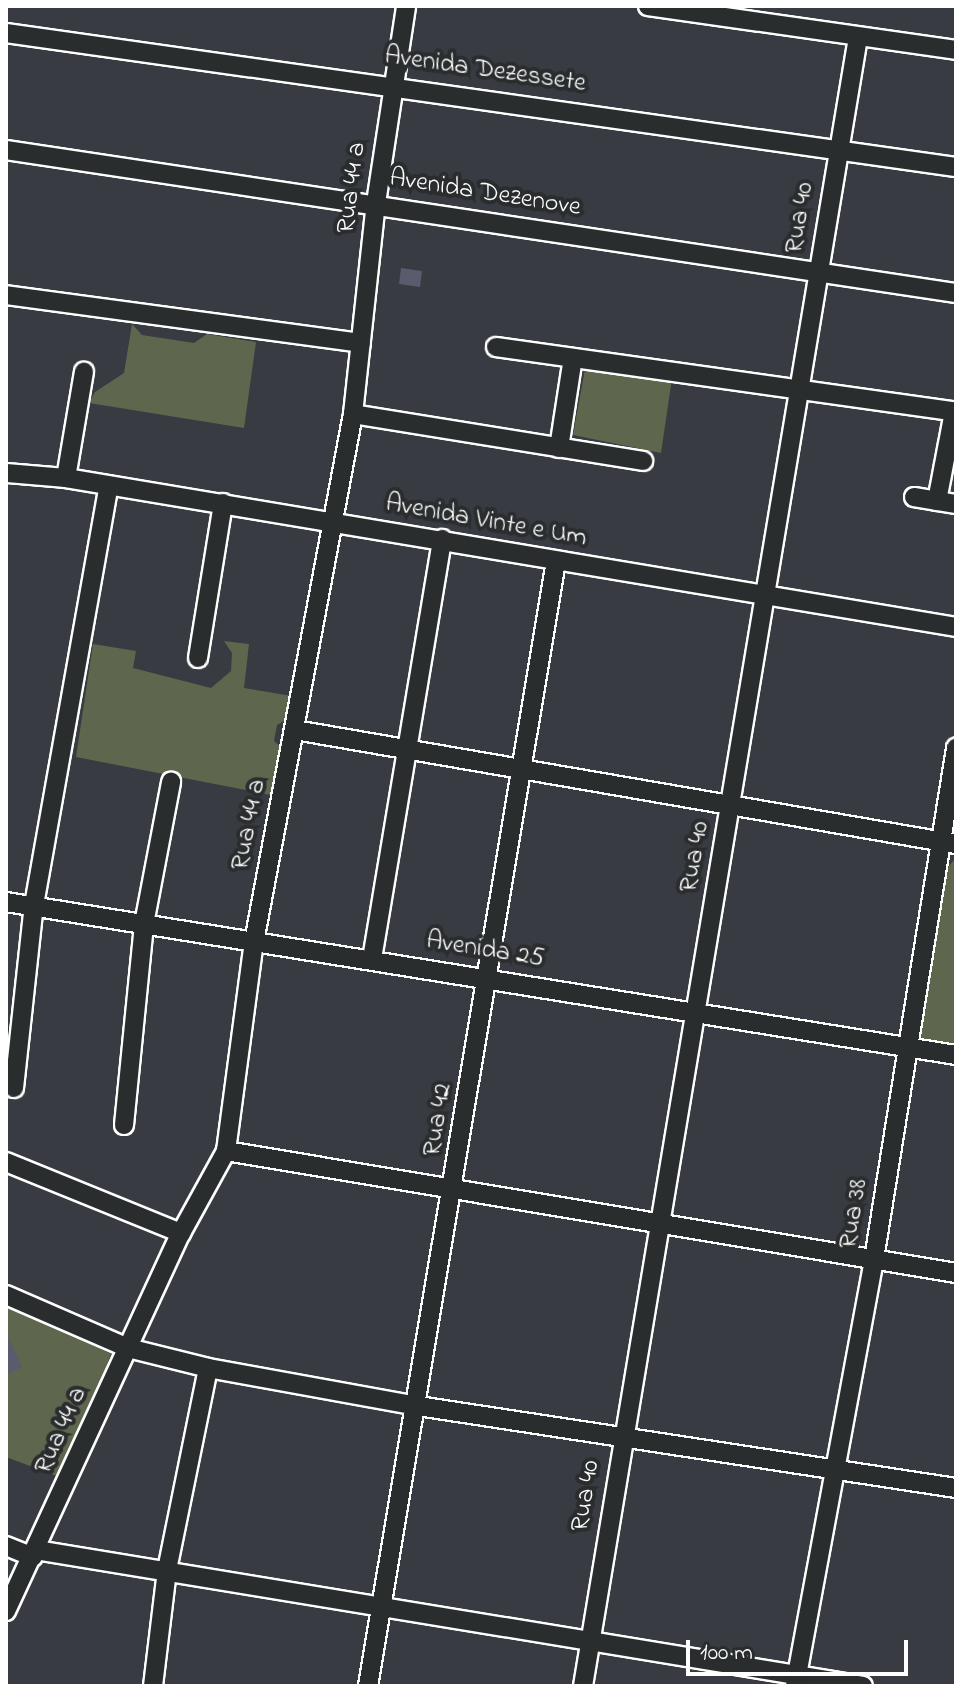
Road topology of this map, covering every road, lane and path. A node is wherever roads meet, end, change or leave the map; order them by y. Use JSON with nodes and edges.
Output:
{"nodes":[{"id":1,"x":406,"y":6,"type":"edge"},
{"id":2,"x":648,"y":6,"type":"edge"},
{"id":3,"x":6,"y":33,"type":"edge"},
{"id":4,"x":858,"y":37,"type":"junction"},
{"id":5,"x":956,"y":50,"type":"edge"},
{"id":6,"x":394,"y":84,"type":"junction"},
{"id":7,"x":839,"y":149,"type":"junction"},
{"id":8,"x":6,"y":150,"type":"edge"},
{"id":9,"x":956,"y":167,"type":"edge"},
{"id":10,"x":376,"y":203,"type":"junction"},
{"id":11,"x":818,"y":274,"type":"junction"},
{"id":12,"x":956,"y":293,"type":"edge"},
{"id":13,"x":6,"y":295,"type":"edge"},
{"id":14,"x":361,"y":343,"type":"junction"},
{"id":15,"x":496,"y":347,"type":"dead end"},
{"id":16,"x":573,"y":358,"type":"junction"},
{"id":17,"x":84,"y":372,"type":"dead end"},
{"id":18,"x":800,"y":390,"type":"junction"},
{"id":19,"x":955,"y":412,"type":"edge"},
{"id":20,"x":353,"y":414,"type":"junction"},
{"id":21,"x":559,"y":448,"type":"junction"},
{"id":22,"x":643,"y":461,"type":"dead end"},
{"id":23,"x":6,"y":473,"type":"edge"},
{"id":24,"x":66,"y":478,"type":"junction"},
{"id":25,"x":109,"y":486,"type":"junction"},
{"id":26,"x":914,"y":497,"type":"dead end"},
{"id":27,"x":947,"y":502,"type":"edge"},
{"id":28,"x":223,"y":503,"type":"junction"},
{"id":29,"x":334,"y":522,"type":"junction"},
{"id":30,"x":442,"y":539,"type":"junction"},
{"id":31,"x":556,"y":561,"type":"junction"},
{"id":32,"x":765,"y":597,"type":"junction"},
{"id":33,"x":956,"y":627,"type":"edge"},
{"id":34,"x":198,"y":658,"type":"dead end"},
{"id":35,"x":295,"y":730,"type":"junction"},
{"id":36,"x":404,"y":747,"type":"junction"},
{"id":37,"x":956,"y":748,"type":"edge"},
{"id":38,"x":524,"y":768,"type":"junction"},
{"id":39,"x":171,"y":782,"type":"dead end"},
{"id":40,"x":731,"y":805,"type":"junction"},
{"id":41,"x":949,"y":843,"type":"edge"},
{"id":42,"x":6,"y":902,"type":"edge"},
{"id":43,"x":34,"y":905,"type":"junction"},
{"id":44,"x":144,"y":924,"type":"junction"},
{"id":45,"x":254,"y":942,"type":"junction"},
{"id":46,"x":372,"y":959,"type":"junction"},
{"id":47,"x":488,"y":977,"type":"junction"},
{"id":48,"x":696,"y":1012,"type":"junction"},
{"id":49,"x":11,"y":1042,"type":"edge"},
{"id":50,"x":907,"y":1046,"type":"junction"},
{"id":51,"x":956,"y":1055,"type":"edge"},
{"id":52,"x":14,"y":1088,"type":"dead end"},
{"id":53,"x":124,"y":1125,"type":"dead end"},
{"id":54,"x":226,"y":1151,"type":"junction"},
{"id":55,"x":6,"y":1162,"type":"edge"},
{"id":56,"x":454,"y":1188,"type":"junction"},
{"id":57,"x":661,"y":1224,"type":"junction"},
{"id":58,"x":181,"y":1233,"type":"junction"},
{"id":59,"x":874,"y":1259,"type":"junction"},
{"id":60,"x":956,"y":1273,"type":"edge"},
{"id":61,"x":6,"y":1295,"type":"edge"},
{"id":62,"x":128,"y":1348,"type":"junction"},
{"id":63,"x":208,"y":1368,"type":"junction"},
{"id":64,"x":418,"y":1406,"type":"junction"},
{"id":65,"x":622,"y":1437,"type":"junction"},
{"id":66,"x":833,"y":1466,"type":"junction"},
{"id":67,"x":956,"y":1488,"type":"edge"},
{"id":68,"x":6,"y":1546,"type":"edge"},
{"id":69,"x":35,"y":1554,"type":"junction"},
{"id":70,"x":167,"y":1570,"type":"junction"},
{"id":71,"x":381,"y":1605,"type":"junction"},
{"id":72,"x":6,"y":1611,"type":"edge"},
{"id":73,"x":591,"y":1640,"type":"junction"},
{"id":74,"x":796,"y":1681,"type":"edge"},
{"id":75,"x":153,"y":1686,"type":"edge"},
{"id":76,"x":368,"y":1686,"type":"edge"},
{"id":77,"x":583,"y":1686,"type":"edge"},
{"id":78,"x":863,"y":1686,"type":"edge"}],
"edges":[{"from":1,"to":6,"type":"street","name":"Rua 44 a"},
{"from":2,"to":4,"type":"street"},
{"from":3,"to":6,"type":"street","name":"Avenida Dezessete"},
{"from":4,"to":5,"type":"street"},
{"from":4,"to":7,"type":"street","name":"Rua 40"},
{"from":6,"to":7,"type":"street","name":"Avenida Dezessete"},
{"from":6,"to":10,"type":"street","name":"Rua 44 a"},
{"from":7,"to":9,"type":"street","name":"Avenida Dezessete"},
{"from":7,"to":11,"type":"street","name":"Rua 40"},
{"from":8,"to":10,"type":"street","name":"Avenida Dezenove"},
{"from":10,"to":11,"type":"street","name":"Avenida Dezenove"},
{"from":10,"to":14,"type":"street","name":"Rua 44 a"},
{"from":11,"to":12,"type":"street","name":"Avenida Dezenove"},
{"from":11,"to":18,"type":"street","name":"Rua 40"},
{"from":13,"to":14,"type":"street"},
{"from":14,"to":20,"type":"street","name":"Rua 44 a"},
{"from":15,"to":16,"type":"street"},
{"from":16,"to":18,"type":"street"},
{"from":16,"to":21,"type":"street"},
{"from":17,"to":24,"type":"street"},
{"from":18,"to":19,"type":"street"},
{"from":18,"to":32,"type":"street","name":"Rua 40"},
{"from":19,"to":27,"type":"street"},
{"from":20,"to":21,"type":"street"},
{"from":20,"to":29,"type":"street","name":"Rua 44 a"},
{"from":21,"to":22,"type":"street"},
{"from":23,"to":24,"type":"street","name":"Avenida Vinte e Um"},
{"from":24,"to":25,"type":"street","name":"Avenida Vinte e Um"},
{"from":25,"to":28,"type":"street","name":"Avenida Vinte e Um"},
{"from":25,"to":43,"type":"street"},
{"from":26,"to":27,"type":"street"},
{"from":28,"to":29,"type":"street","name":"Avenida Vinte e Um"},
{"from":28,"to":34,"type":"street"},
{"from":29,"to":30,"type":"street","name":"Avenida Vinte e Um"},
{"from":29,"to":35,"type":"street","name":"Rua 44 a"},
{"from":30,"to":31,"type":"street","name":"Avenida Vinte e Um"},
{"from":30,"to":36,"type":"street"},
{"from":31,"to":32,"type":"street","name":"Avenida Vinte e Um"},
{"from":31,"to":38,"type":"street","name":"Rua 42"},
{"from":32,"to":33,"type":"street","name":"Avenida Vinte e Um"},
{"from":32,"to":40,"type":"street","name":"Rua 40"},
{"from":35,"to":36,"type":"street"},
{"from":35,"to":45,"type":"street","name":"Rua 44 a"},
{"from":36,"to":38,"type":"street"},
{"from":36,"to":46,"type":"street"},
{"from":37,"to":41,"type":"street","name":"Rua 38"},
{"from":38,"to":40,"type":"street"},
{"from":38,"to":47,"type":"street","name":"Rua 42"},
{"from":39,"to":44,"type":"street"},
{"from":40,"to":41,"type":"street"},
{"from":40,"to":48,"type":"street","name":"Rua 40"},
{"from":41,"to":50,"type":"street","name":"Rua 38"},
{"from":42,"to":43,"type":"street","name":"Avenida 25"},
{"from":43,"to":44,"type":"street","name":"Avenida 25"},
{"from":43,"to":49,"type":"street"},
{"from":44,"to":45,"type":"street","name":"Avenida 25"},
{"from":44,"to":53,"type":"street"},
{"from":45,"to":46,"type":"street","name":"Avenida 25"},
{"from":45,"to":54,"type":"street","name":"Rua 44 a"},
{"from":46,"to":47,"type":"street","name":"Avenida 25"},
{"from":47,"to":48,"type":"street","name":"Avenida 25"},
{"from":47,"to":56,"type":"street","name":"Rua 42"},
{"from":48,"to":50,"type":"street","name":"Avenida 25"},
{"from":48,"to":57,"type":"street","name":"Rua 40"},
{"from":49,"to":52,"type":"street"},
{"from":50,"to":51,"type":"street","name":"Avenida 25"},
{"from":50,"to":59,"type":"street","name":"Rua 38"},
{"from":54,"to":56,"type":"street"},
{"from":54,"to":58,"type":"street","name":"Rua 44 a"},
{"from":55,"to":58,"type":"street"},
{"from":56,"to":57,"type":"street"},
{"from":56,"to":64,"type":"street","name":"Rua 42"},
{"from":57,"to":59,"type":"street"},
{"from":57,"to":65,"type":"street","name":"Rua 40"},
{"from":58,"to":62,"type":"street","name":"Rua 44 a"},
{"from":59,"to":60,"type":"street"},
{"from":59,"to":66,"type":"street","name":"Rua 38"},
{"from":61,"to":62,"type":"street"},
{"from":62,"to":63,"type":"street"},
{"from":62,"to":69,"type":"street","name":"Rua 44 a"},
{"from":63,"to":64,"type":"street"},
{"from":63,"to":70,"type":"street"},
{"from":64,"to":65,"type":"street"},
{"from":64,"to":71,"type":"street","name":"Rua 42"},
{"from":65,"to":66,"type":"street"},
{"from":65,"to":73,"type":"street","name":"Rua 40"},
{"from":66,"to":67,"type":"street"},
{"from":66,"to":74,"type":"street","name":"Rua 38"},
{"from":68,"to":69,"type":"street"},
{"from":69,"to":70,"type":"street"},
{"from":69,"to":72,"type":"street","name":"Rua 44 a"},
{"from":70,"to":71,"type":"street"},
{"from":70,"to":75,"type":"street"},
{"from":71,"to":73,"type":"street"},
{"from":71,"to":76,"type":"street","name":"Rua 42"},
{"from":73,"to":74,"type":"street"},
{"from":73,"to":77,"type":"street","name":"Rua 40"},
{"from":74,"to":78,"type":"street"}]}
